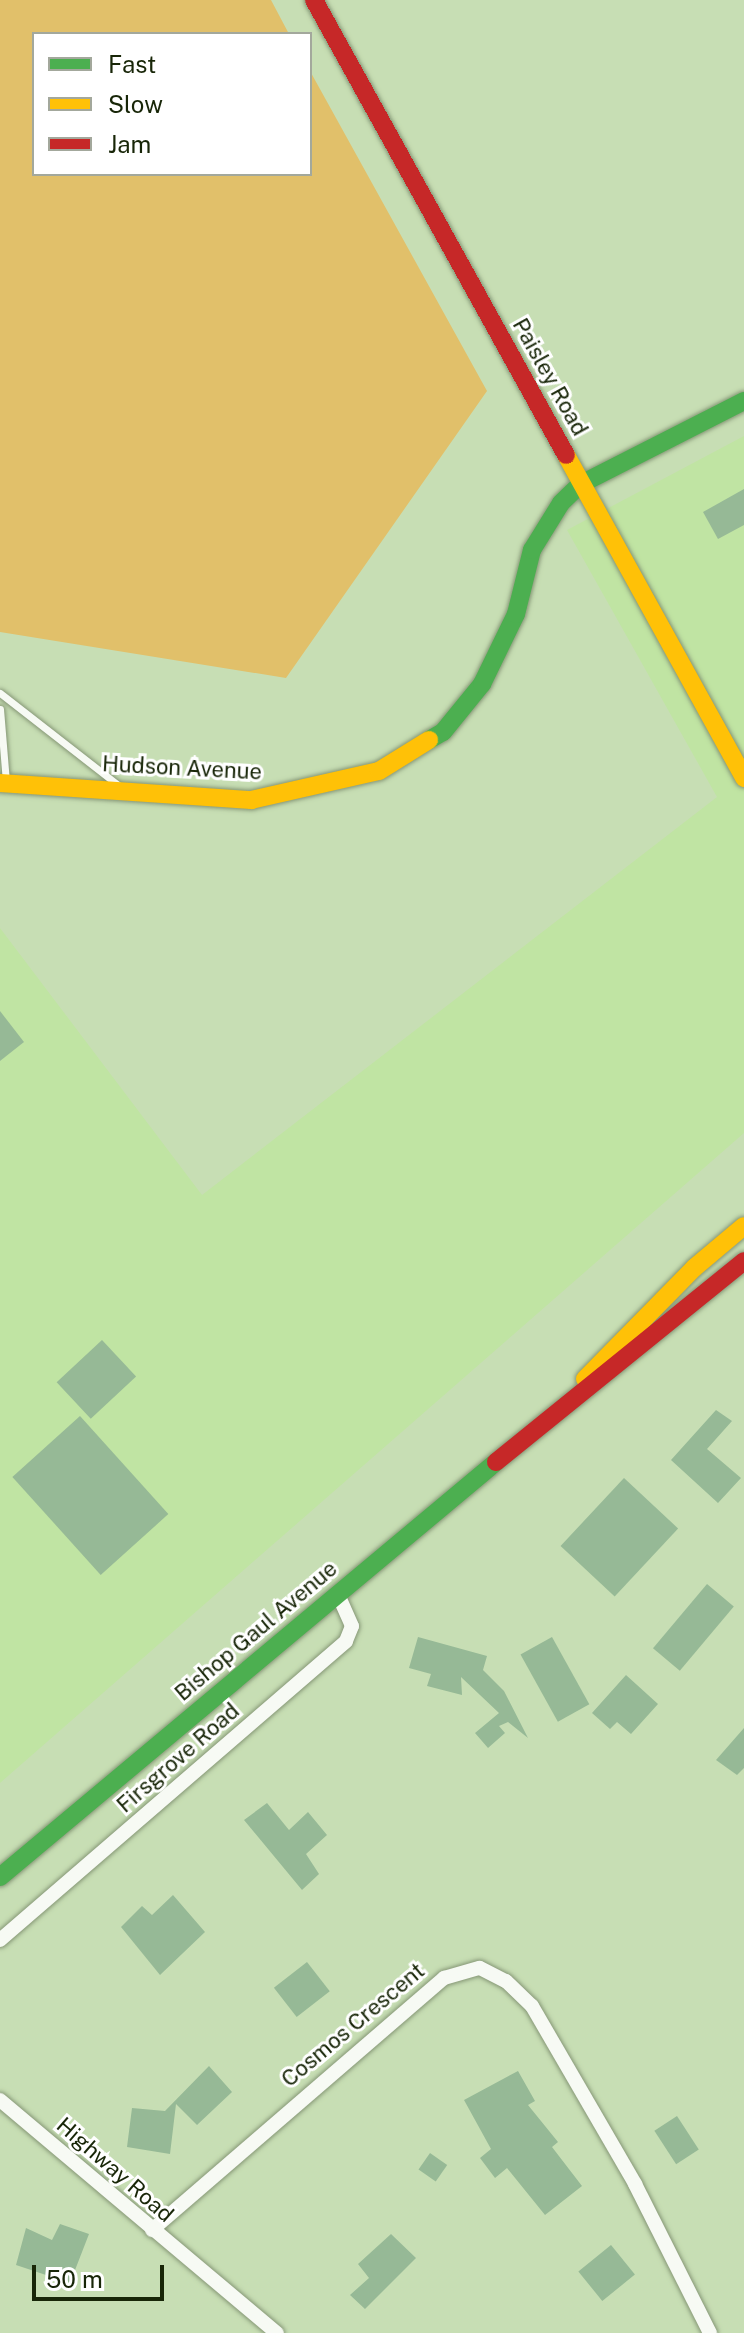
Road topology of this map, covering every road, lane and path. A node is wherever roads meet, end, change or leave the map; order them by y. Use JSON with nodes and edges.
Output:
{"nodes":[{"id":1,"x":314,"y":0,"type":"edge"},
{"id":2,"x":744,"y":401,"type":"edge"},
{"id":3,"x":581,"y":484,"type":"junction"},
{"id":4,"x":0,"y":693,"type":"edge"},
{"id":5,"x":0,"y":709,"type":"edge"},
{"id":6,"x":738,"y":752,"type":"edge"},
{"id":7,"x":744,"y":778,"type":"edge"},
{"id":8,"x":3,"y":783,"type":"edge"},
{"id":9,"x":123,"y":789,"type":"junction"},
{"id":10,"x":743,"y":1227,"type":"edge"},
{"id":11,"x":744,"y":1261,"type":"edge"},
{"id":12,"x":543,"y":1422,"type":"junction"},
{"id":13,"x":338,"y":1595,"type":"junction"},
{"id":14,"x":0,"y":1877,"type":"edge"},
{"id":15,"x":0,"y":1940,"type":"edge"},
{"id":16,"x":0,"y":2100,"type":"edge"},
{"id":17,"x":152,"y":2230,"type":"junction"},
{"id":18,"x":277,"y":2333,"type":"edge"},
{"id":19,"x":710,"y":2333,"type":"edge"}],
"edges":[{"from":1,"to":3,"type":"main road","name":"Paisley Road"},
{"from":2,"to":3,"type":"main road"},
{"from":3,"to":6,"type":"main road","name":"Paisley Road"},
{"from":3,"to":9,"type":"main road","name":"Hudson Avenue"},
{"from":4,"to":9,"type":"lane"},
{"from":5,"to":8,"type":"lane"},
{"from":6,"to":7,"type":"main road","name":"Paisley Road"},
{"from":8,"to":9,"type":"main road","name":"Hudson Avenue"},
{"from":10,"to":12,"type":"main road","name":"Bishop Gaul Avenue"},
{"from":11,"to":12,"type":"main road","name":"Bishop Gaul Avenue"},
{"from":12,"to":13,"type":"main road","name":"Bishop Gaul Avenue"},
{"from":13,"to":14,"type":"main road","name":"Bishop Gaul Avenue"},
{"from":13,"to":15,"type":"street","name":"Firsgrove Road"},
{"from":16,"to":17,"type":"street","name":"Highway Road"},
{"from":17,"to":18,"type":"street","name":"Highway Road"},
{"from":17,"to":19,"type":"street","name":"Cosmos Crescent"}]}
